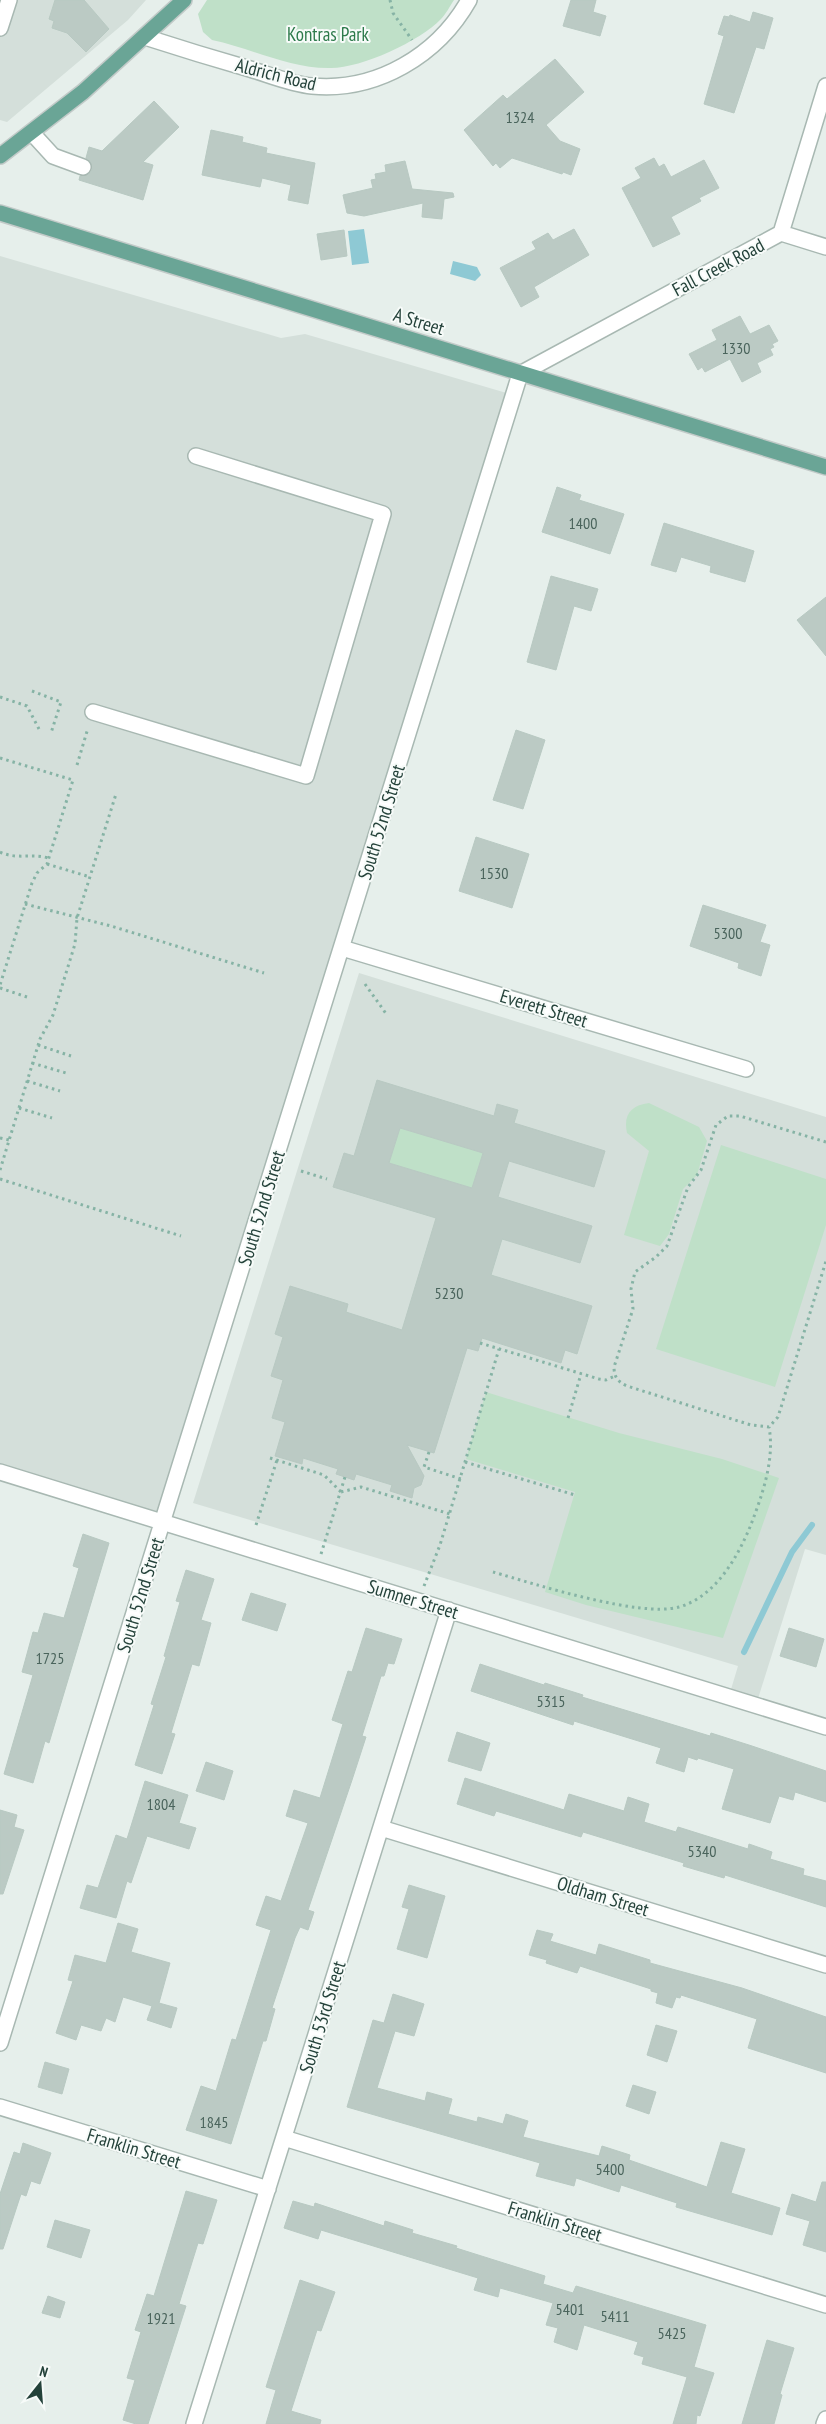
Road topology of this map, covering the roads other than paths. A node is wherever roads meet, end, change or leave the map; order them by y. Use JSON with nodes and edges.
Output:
{"nodes":[{"id":1,"x":8,"y":0,"type":"edge"},
{"id":2,"x":184,"y":0,"type":"edge"},
{"id":3,"x":469,"y":0,"type":"edge"},
{"id":4,"x":0,"y":28,"type":"edge"},
{"id":5,"x":145,"y":36,"type":"junction"},
{"id":6,"x":826,"y":86,"type":"edge"},
{"id":7,"x":32,"y":133,"type":"junction"},
{"id":8,"x":0,"y":156,"type":"edge"},
{"id":9,"x":83,"y":167,"type":"dead end"},
{"id":10,"x":0,"y":213,"type":"edge"},
{"id":11,"x":781,"y":233,"type":"junction"},
{"id":12,"x":826,"y":247,"type":"edge"},
{"id":13,"x":520,"y":374,"type":"junction"},
{"id":14,"x":196,"y":456,"type":"dead end"},
{"id":15,"x":826,"y":467,"type":"edge"},
{"id":16,"x":91,"y":719,"type":"road end"},
{"id":17,"x":342,"y":948,"type":"junction"},
{"id":18,"x":746,"y":1069,"type":"dead end"},
{"id":19,"x":0,"y":1472,"type":"edge"},
{"id":20,"x":163,"y":1522,"type":"junction"},
{"id":21,"x":449,"y":1610,"type":"junction"},
{"id":22,"x":826,"y":1727,"type":"edge"},
{"id":23,"x":381,"y":1828,"type":"junction"},
{"id":24,"x":826,"y":1965,"type":"edge"},
{"id":25,"x":0,"y":2043,"type":"edge"},
{"id":26,"x":0,"y":2106,"type":"edge"},
{"id":27,"x":284,"y":2138,"type":"junction"},
{"id":28,"x":268,"y":2189,"type":"junction"},
{"id":29,"x":826,"y":2305,"type":"edge"},
{"id":30,"x":826,"y":2419,"type":"edge"},
{"id":31,"x":194,"y":2424,"type":"edge"},
{"id":32,"x":824,"y":2424,"type":"edge"}],
"edges":[{"from":1,"to":4,"type":"street"},
{"from":2,"to":5,"type":"main road"},
{"from":3,"to":5,"type":"street","name":"Aldrich Road"},
{"from":5,"to":7,"type":"main road"},
{"from":6,"to":11,"type":"street","name":"Fall Creek Road"},
{"from":7,"to":8,"type":"main road"},
{"from":7,"to":9,"type":"street"},
{"from":10,"to":13,"type":"main road","name":"A Street"},
{"from":11,"to":12,"type":"street"},
{"from":11,"to":13,"type":"street","name":"Fall Creek Road"},
{"from":13,"to":15,"type":"main road","name":"A Street"},
{"from":13,"to":17,"type":"street","name":"South 52nd Street"},
{"from":14,"to":16,"type":"street"},
{"from":17,"to":18,"type":"street","name":"Everett Street"},
{"from":17,"to":20,"type":"street","name":"South 52nd Street"},
{"from":19,"to":20,"type":"street","name":"Sumner Street"},
{"from":20,"to":21,"type":"street","name":"Sumner Street"},
{"from":20,"to":25,"type":"street","name":"South 52nd Street"},
{"from":21,"to":22,"type":"street","name":"Sumner Street"},
{"from":21,"to":23,"type":"street","name":"South 53rd Street"},
{"from":23,"to":24,"type":"street","name":"Oldham Street"},
{"from":23,"to":27,"type":"street","name":"South 53rd Street"},
{"from":26,"to":28,"type":"street","name":"Franklin Street"},
{"from":27,"to":28,"type":"street","name":"South 53rd Street"},
{"from":27,"to":29,"type":"street","name":"Franklin Street"},
{"from":28,"to":31,"type":"street","name":"South 53rd Street"},
{"from":30,"to":32,"type":"street"}]}
